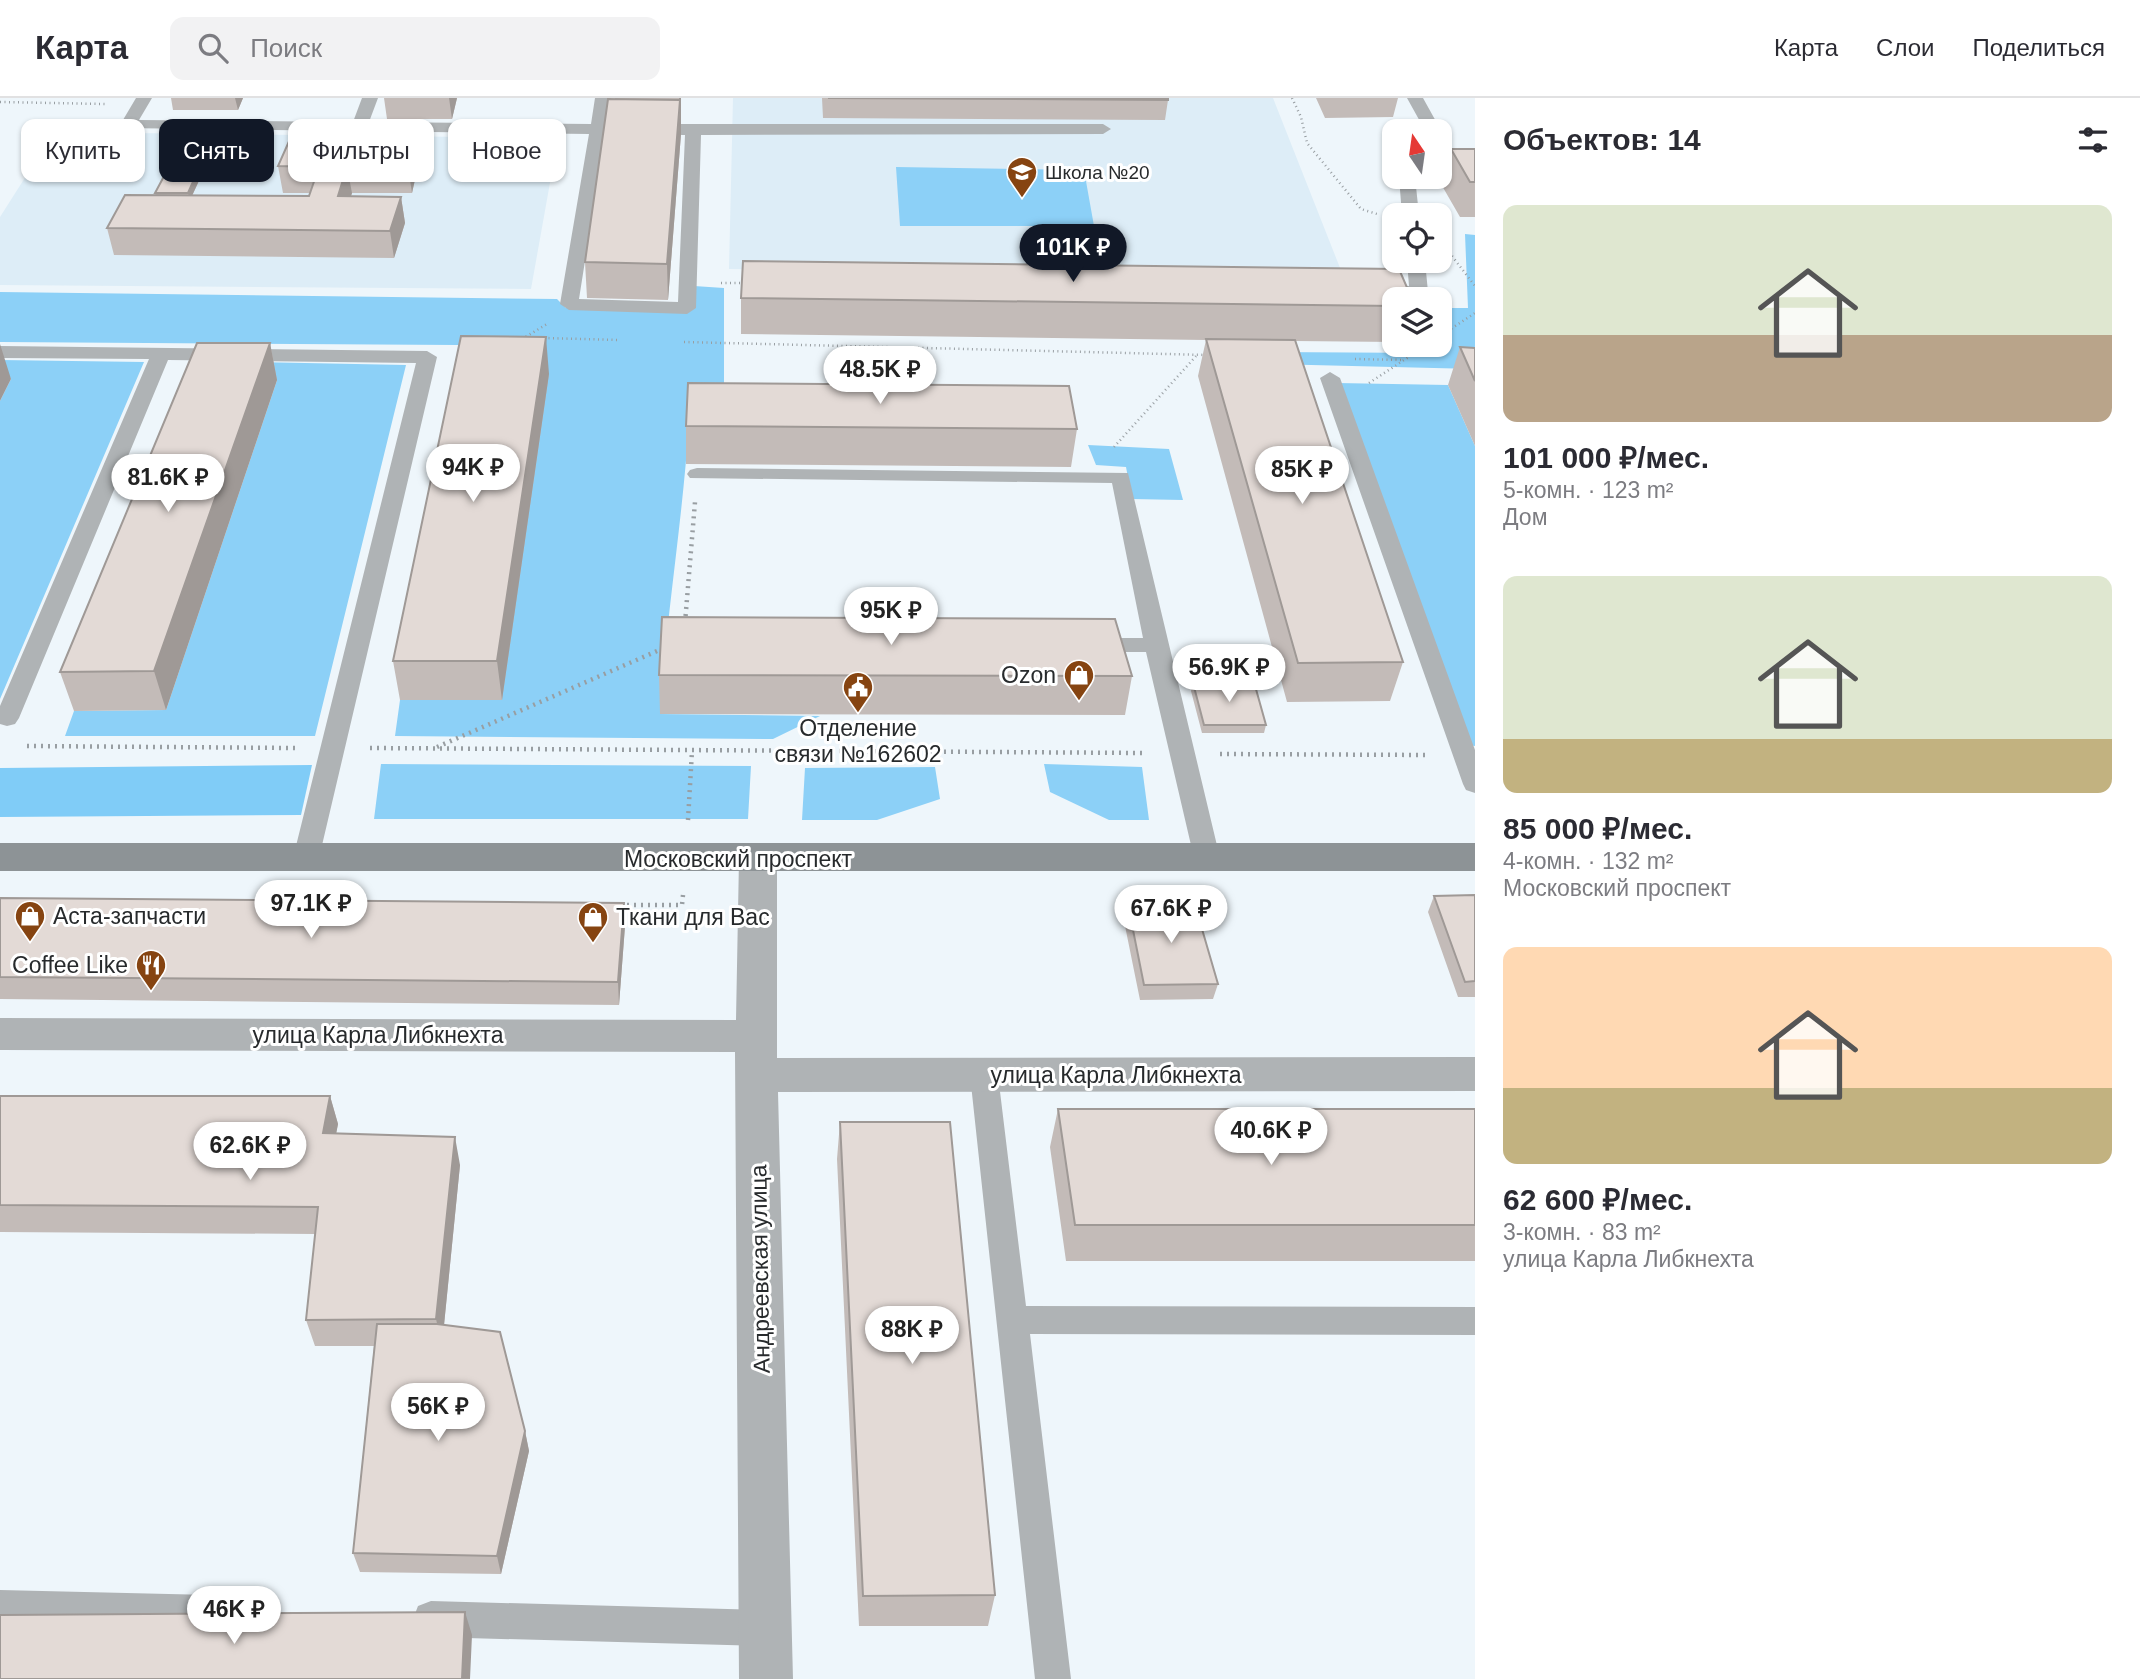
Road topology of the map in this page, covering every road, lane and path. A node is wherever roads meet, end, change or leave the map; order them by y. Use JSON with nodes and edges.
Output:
{"nodes":[{"id":1,"x":370,"y":98,"type":"edge"},
{"id":2,"x":603,"y":98,"type":"edge"},
{"id":3,"x":1292,"y":98,"type":"edge"},
{"id":4,"x":1415,"y":98,"type":"edge"},
{"id":5,"x":0,"y":102,"type":"edge"},
{"id":6,"x":141,"y":103,"type":"edge"},
{"id":7,"x":362,"y":119,"type":"edge"},
{"id":8,"x":1427,"y":119,"type":"edge"},
{"id":9,"x":288,"y":126,"type":"edge"},
{"id":10,"x":434,"y":127,"type":"edge"},
{"id":11,"x":598,"y":129,"type":"junction"},
{"id":12,"x":1104,"y":129,"type":"edge"},
{"id":13,"x":693,"y":130,"type":"junction"},
{"id":14,"x":1382,"y":216,"type":"edge"},
{"id":15,"x":1452,"y":257,"type":"edge"},
{"id":16,"x":1417,"y":273,"type":"edge"},
{"id":17,"x":1475,"y":286,"type":"edge"},
{"id":18,"x":1349,"y":291,"type":"edge"},
{"id":19,"x":569,"y":304,"type":"junction"},
{"id":20,"x":1475,"y":313,"type":"edge"},
{"id":21,"x":1452,"y":328,"type":"edge"},
{"id":22,"x":524,"y":338,"type":"junction"},
{"id":23,"x":620,"y":340,"type":"dead end"},
{"id":24,"x":675,"y":342,"type":"dead end"},
{"id":25,"x":512,"y":343,"type":"edge"},
{"id":26,"x":0,"y":352,"type":"edge"},
{"id":27,"x":161,"y":354,"type":"junction"},
{"id":28,"x":1197,"y":355,"type":"junction"},
{"id":29,"x":1211,"y":355,"type":"edge"},
{"id":30,"x":1408,"y":357,"type":"edge"},
{"id":31,"x":1349,"y":359,"type":"edge"},
{"id":32,"x":1403,"y":360,"type":"junction"},
{"id":33,"x":1330,"y":378,"type":"dead end"},
{"id":34,"x":1339,"y":404,"type":"junction"},
{"id":35,"x":697,"y":474,"type":"joint"},
{"id":36,"x":1087,"y":477,"type":"junction"},
{"id":37,"x":685,"y":629,"type":"edge"},
{"id":38,"x":674,"y":645,"type":"edge"},
{"id":39,"x":1061,"y":645,"type":"edge"},
{"id":40,"x":1156,"y":645,"type":"junction"},
{"id":41,"x":7,"y":718,"type":"dead end"},
{"id":42,"x":14,"y":746,"type":"dead end"},
{"id":43,"x":333,"y":748,"type":"junction"},
{"id":44,"x":433,"y":748,"type":"junction"},
{"id":45,"x":692,"y":751,"type":"junction"},
{"id":46,"x":1182,"y":754,"type":"junction"},
{"id":47,"x":1465,"y":755,"type":"junction"},
{"id":48,"x":1475,"y":784,"type":"edge"},
{"id":49,"x":687,"y":827,"type":"dead end"},
{"id":50,"x":0,"y":857,"type":"edge"},
{"id":51,"x":1475,"y":857,"type":"edge"},
{"id":52,"x":306,"y":858,"type":"junction"},
{"id":53,"x":1207,"y":858,"type":"junction"},
{"id":54,"x":758,"y":859,"type":"junction"},
{"id":55,"x":683,"y":891,"type":"dead end"},
{"id":56,"x":612,"y":905,"type":"edge"},
{"id":57,"x":0,"y":1034,"type":"edge"},
{"id":58,"x":756,"y":1055,"type":"junction"},
{"id":59,"x":1475,"y":1074,"type":"edge"},
{"id":60,"x":984,"y":1075,"type":"junction"},
{"id":61,"x":1012,"y":1320,"type":"junction"},
{"id":62,"x":1475,"y":1321,"type":"edge"},
{"id":63,"x":0,"y":1608,"type":"edge"},
{"id":64,"x":292,"y":1615,"type":"edge"},
{"id":65,"x":404,"y":1618,"type":"edge"},
{"id":66,"x":765,"y":1628,"type":"junction"},
{"id":67,"x":766,"y":1679,"type":"edge"},
{"id":68,"x":1053,"y":1679,"type":"edge"}],
"edges":[{"from":1,"to":7,"type":"lane"},
{"from":2,"to":11,"type":"lane"},
{"from":3,"to":14,"type":"path"},
{"from":4,"to":8,"type":"lane"},
{"from":5,"to":6,"type":"path"},
{"from":6,"to":9,"type":"lane"},
{"from":10,"to":11,"type":"lane"},
{"from":11,"to":13,"type":"lane"},
{"from":11,"to":19,"type":"lane"},
{"from":12,"to":13,"type":"lane"},
{"from":13,"to":19,"type":"lane"},
{"from":15,"to":17,"type":"path"},
{"from":16,"to":18,"type":"lane"},
{"from":19,"to":22,"type":"path"},
{"from":20,"to":21,"type":"path"},
{"from":22,"to":23,"type":"path"},
{"from":22,"to":25,"type":"path"},
{"from":24,"to":28,"type":"path"},
{"from":26,"to":27,"type":"lane"},
{"from":27,"to":41,"type":"lane"},
{"from":27,"to":43,"type":"lane"},
{"from":28,"to":29,"type":"path"},
{"from":28,"to":36,"type":"path"},
{"from":30,"to":32,"type":"path"},
{"from":31,"to":32,"type":"path"},
{"from":32,"to":34,"type":"path"},
{"from":33,"to":34,"type":"lane"},
{"from":34,"to":47,"type":"lane"},
{"from":35,"to":36,"type":"lane"},
{"from":35,"to":37,"type":"path"},
{"from":36,"to":40,"type":"lane"},
{"from":38,"to":44,"type":"path"},
{"from":39,"to":40,"type":"lane"},
{"from":40,"to":46,"type":"lane"},
{"from":42,"to":43,"type":"path"},
{"from":43,"to":44,"type":"path"},
{"from":43,"to":52,"type":"lane"},
{"from":44,"to":45,"type":"path"},
{"from":45,"to":46,"type":"path"},
{"from":45,"to":49,"type":"path"},
{"from":46,"to":47,"type":"path"},
{"from":46,"to":53,"type":"lane"},
{"from":47,"to":48,"type":"lane"},
{"from":50,"to":52,"type":"street","name":"Московский проспект"},
{"from":51,"to":53,"type":"street","name":"Московский проспект"},
{"from":52,"to":54,"type":"street","name":"Московский проспект"},
{"from":53,"to":54,"type":"street","name":"Московский проспект"},
{"from":54,"to":58,"type":"street","name":"Андреевская улица"},
{"from":55,"to":56,"type":"path"},
{"from":57,"to":58,"type":"street","name":"улица Карла Либкнехта"},
{"from":58,"to":60,"type":"street","name":"улица Карла Либкнехта"},
{"from":58,"to":66,"type":"street","name":"Андреевская улица"},
{"from":59,"to":60,"type":"street","name":"улица Карла Либкнехта"},
{"from":60,"to":61,"type":"lane"},
{"from":61,"to":62,"type":"lane"},
{"from":61,"to":68,"type":"lane"},
{"from":63,"to":64,"type":"lane"},
{"from":65,"to":66,"type":"lane"},
{"from":66,"to":67,"type":"street","name":"Андреевская улица"}]}
